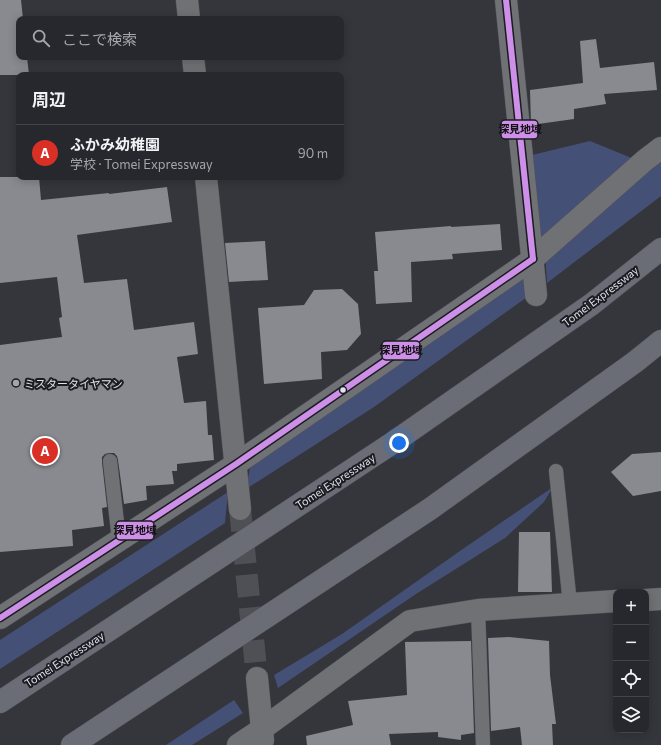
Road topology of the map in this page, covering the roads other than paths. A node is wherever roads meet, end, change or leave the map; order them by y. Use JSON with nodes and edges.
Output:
{"nodes":[{"id":1,"x":187,"y":0,"type":"edge"},
{"id":2,"x":506,"y":0,"type":"edge"},
{"id":3,"x":189,"y":16,"type":"edge"},
{"id":4,"x":193,"y":60,"type":"edge"},
{"id":5,"x":195,"y":72,"type":"edge"},
{"id":6,"x":661,"y":148,"type":"edge"},
{"id":7,"x":206,"y":180,"type":"edge"},
{"id":8,"x":661,"y":249,"type":"edge"},
{"id":9,"x":533,"y":259,"type":"junction"},
{"id":10,"x":536,"y":295,"type":"dead end"},
{"id":11,"x":661,"y":341,"type":"edge"},
{"id":12,"x":110,"y":461,"type":"dead end"},
{"id":13,"x":236,"y":464,"type":"junction"},
{"id":14,"x":556,"y":471,"type":"dead end"},
{"id":15,"x":240,"y":509,"type":"tunnel mouth"},
{"id":16,"x":119,"y":540,"type":"junction"},
{"id":17,"x":661,"y":599,"type":"edge"},
{"id":18,"x":649,"y":600,"type":"edge"},
{"id":19,"x":613,"y":601,"type":"edge"},
{"id":20,"x":570,"y":604,"type":"junction"},
{"id":21,"x":478,"y":610,"type":"junction"},
{"id":22,"x":0,"y":618,"type":"edge"},
{"id":23,"x":257,"y":678,"type":"tunnel mouth"},
{"id":24,"x":0,"y":702,"type":"edge"},
{"id":25,"x":262,"y":737,"type":"edge"},
{"id":26,"x":72,"y":745,"type":"edge"},
{"id":27,"x":238,"y":745,"type":"edge"},
{"id":28,"x":483,"y":745,"type":"edge"}],
"edges":[{"from":1,"to":3,"type":"street"},
{"from":2,"to":9,"type":"street"},
{"from":4,"to":5,"type":"street"},
{"from":6,"to":9,"type":"street"},
{"from":7,"to":13,"type":"street"},
{"from":8,"to":24,"type":"highway","name":"Tomei Expressway"},
{"from":9,"to":10,"type":"street"},
{"from":9,"to":13,"type":"street"},
{"from":11,"to":26,"type":"highway"},
{"from":12,"to":16,"type":"lane"},
{"from":13,"to":15,"type":"street"},
{"from":13,"to":16,"type":"street"},
{"from":14,"to":20,"type":"lane"},
{"from":16,"to":22,"type":"street"},
{"from":17,"to":18,"type":"street"},
{"from":19,"to":20,"type":"street"},
{"from":20,"to":21,"type":"street"},
{"from":21,"to":25,"type":"street"},
{"from":21,"to":28,"type":"lane"},
{"from":23,"to":25,"type":"street"},
{"from":25,"to":27,"type":"street"}]}
